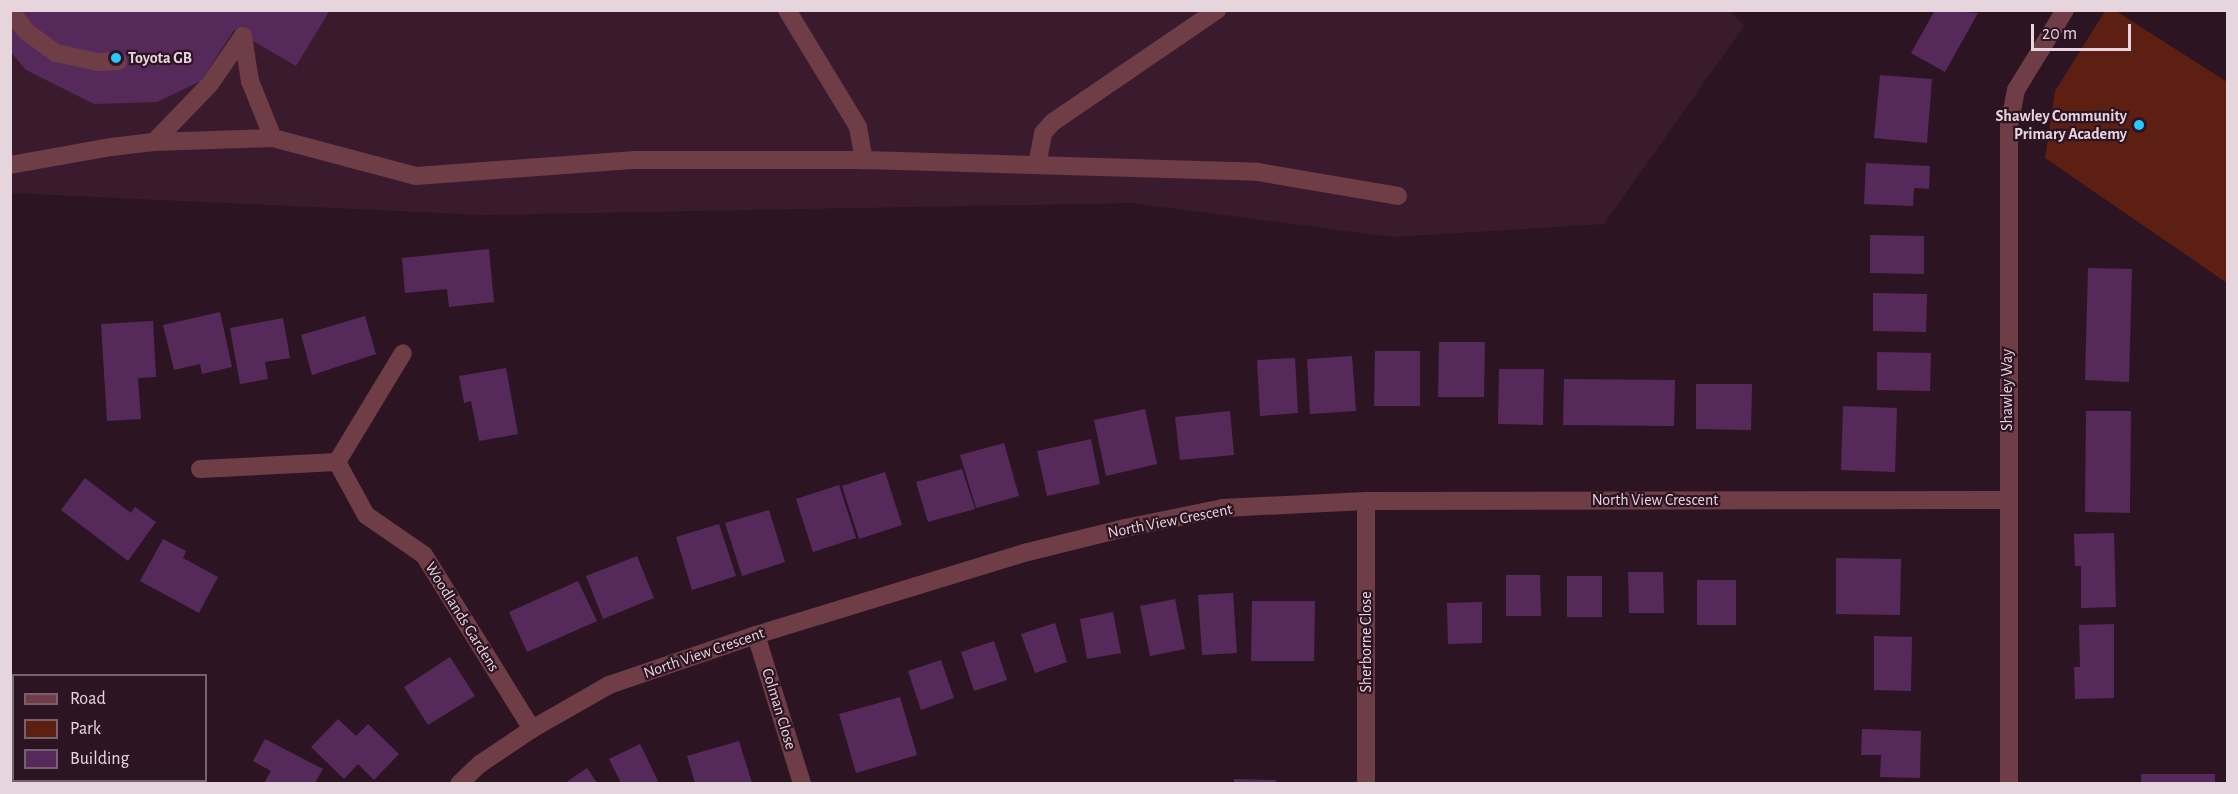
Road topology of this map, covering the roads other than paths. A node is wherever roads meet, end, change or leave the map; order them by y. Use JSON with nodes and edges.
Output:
{"nodes":[{"id":1,"x":787,"y":10,"type":"edge"},
{"id":2,"x":1216,"y":10,"type":"edge"},
{"id":3,"x":2065,"y":10,"type":"edge"},
{"id":4,"x":10,"y":11,"type":"edge"},
{"id":5,"x":118,"y":61,"type":"dead end"},
{"id":6,"x":273,"y":138,"type":"junction"},
{"id":7,"x":154,"y":142,"type":"junction"},
{"id":8,"x":864,"y":160,"type":"junction"},
{"id":9,"x":10,"y":165,"type":"edge"},
{"id":10,"x":1037,"y":165,"type":"junction"},
{"id":11,"x":1398,"y":196,"type":"dead end"},
{"id":12,"x":403,"y":353,"type":"dead end"},
{"id":13,"x":337,"y":462,"type":"junction"},
{"id":14,"x":200,"y":469,"type":"dead end"},
{"id":15,"x":2007,"y":500,"type":"junction"},
{"id":16,"x":1366,"y":501,"type":"junction"},
{"id":17,"x":756,"y":635,"type":"junction"},
{"id":18,"x":532,"y":729,"type":"junction"},
{"id":19,"x":459,"y":783,"type":"edge"},
{"id":20,"x":802,"y":783,"type":"edge"},
{"id":21,"x":1366,"y":783,"type":"edge"},
{"id":22,"x":2008,"y":783,"type":"edge"}],
"edges":[{"from":1,"to":8,"type":"street"},
{"from":2,"to":10,"type":"street"},
{"from":3,"to":15,"type":"street","name":"Shawley Way"},
{"from":4,"to":5,"type":"street"},
{"from":6,"to":7,"type":"street"},
{"from":6,"to":7,"type":"street"},
{"from":6,"to":8,"type":"street"},
{"from":7,"to":9,"type":"street"},
{"from":8,"to":10,"type":"street"},
{"from":10,"to":11,"type":"street"},
{"from":12,"to":13,"type":"street"},
{"from":13,"to":14,"type":"street"},
{"from":13,"to":18,"type":"street","name":"Woodlands Gardens"},
{"from":15,"to":16,"type":"street","name":"North View Crescent"},
{"from":15,"to":22,"type":"street","name":"Shawley Way"},
{"from":16,"to":17,"type":"street","name":"North View Crescent"},
{"from":16,"to":21,"type":"street","name":"Sherborne Close"},
{"from":17,"to":18,"type":"street","name":"North View Crescent"},
{"from":17,"to":20,"type":"street","name":"Colman Close"},
{"from":18,"to":19,"type":"street","name":"North View Crescent"}]}
